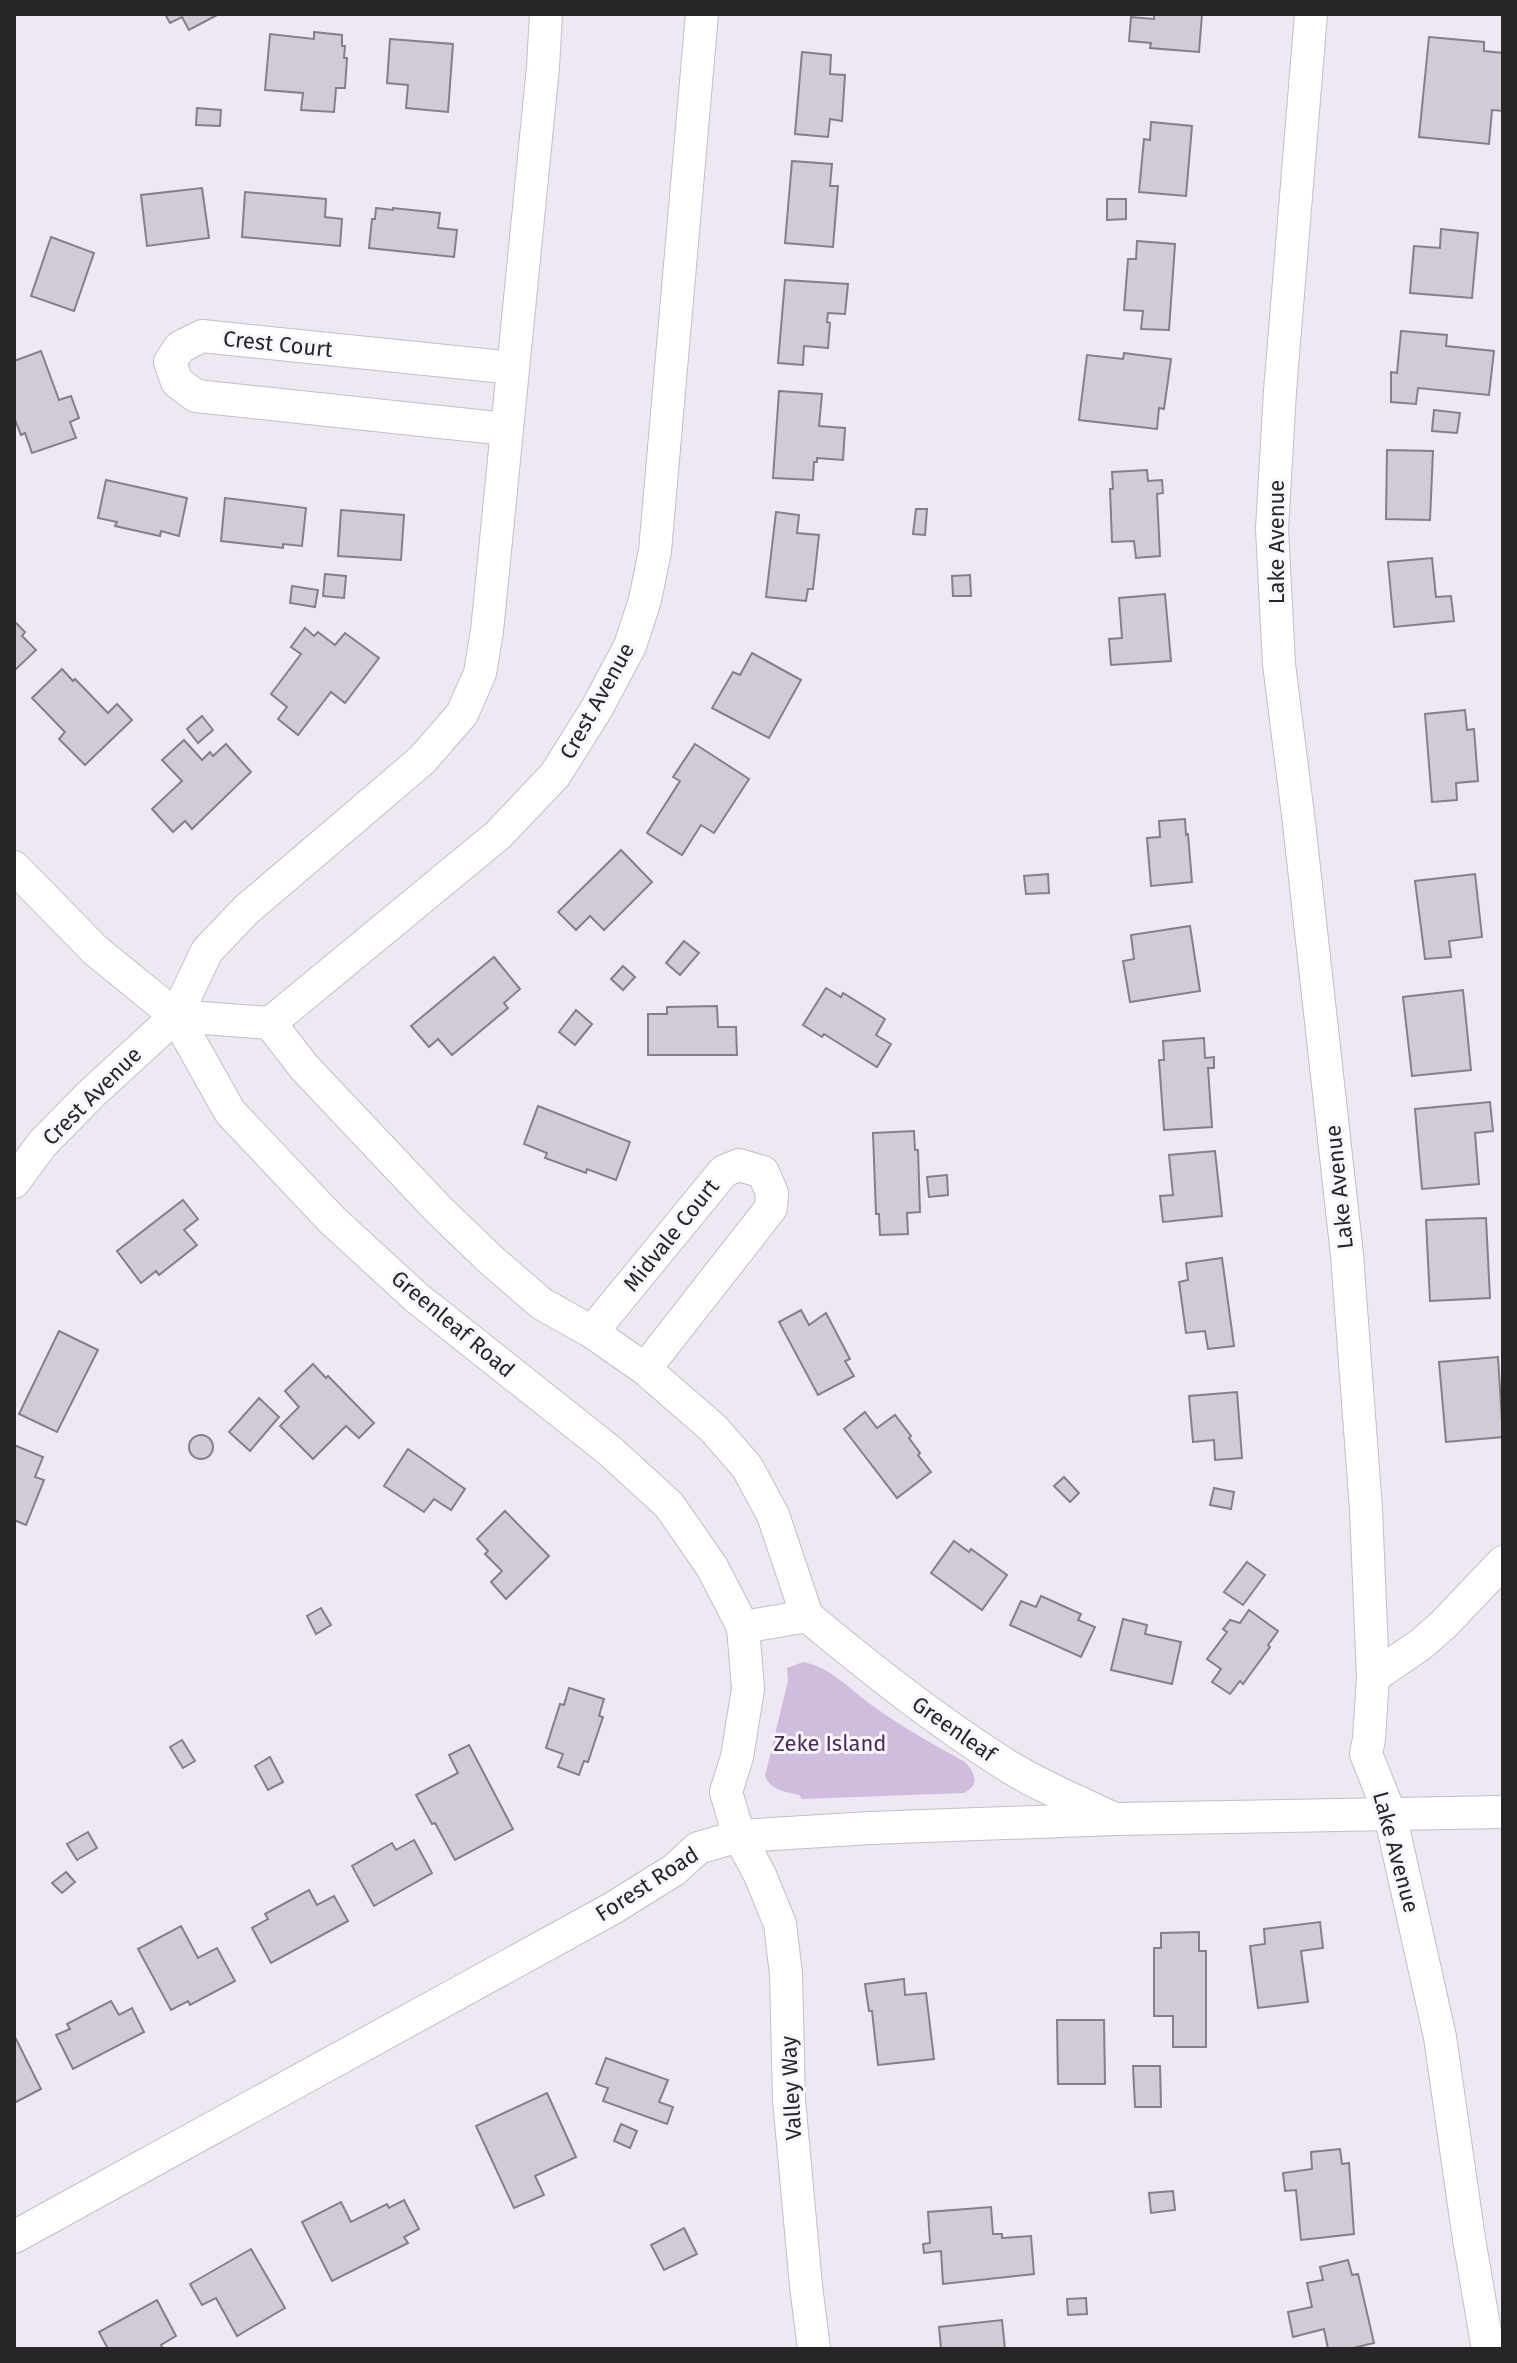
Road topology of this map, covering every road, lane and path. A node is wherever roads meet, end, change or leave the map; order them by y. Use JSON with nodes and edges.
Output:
{"nodes":[{"id":1,"x":546,"y":14,"type":"edge"},
{"id":2,"x":702,"y":14,"type":"edge"},
{"id":3,"x":1311,"y":14,"type":"edge"},
{"id":4,"x":513,"y":368,"type":"junction"},
{"id":5,"x":506,"y":429,"type":"junction"},
{"id":6,"x":14,"y":867,"type":"edge"},
{"id":7,"x":176,"y":1016,"type":"junction"},
{"id":8,"x":270,"y":1023,"type":"junction"},
{"id":9,"x":14,"y":1182,"type":"edge"},
{"id":10,"x":592,"y":1332,"type":"junction"},
{"id":11,"x":645,"y":1369,"type":"junction"},
{"id":12,"x":1503,"y":1562,"type":"edge"},
{"id":13,"x":807,"y":1616,"type":"junction"},
{"id":14,"x":743,"y":1627,"type":"junction"},
{"id":15,"x":1373,"y":1677,"type":"junction"},
{"id":16,"x":1503,"y":1812,"type":"edge"},
{"id":17,"x":1390,"y":1814,"type":"junction"},
{"id":18,"x":1115,"y":1819,"type":"junction"},
{"id":19,"x":739,"y":1836,"type":"junction"},
{"id":20,"x":14,"y":2237,"type":"edge"},
{"id":21,"x":814,"y":2349,"type":"edge"},
{"id":22,"x":1488,"y":2349,"type":"edge"}],
"edges":[{"from":1,"to":4,"type":"street","name":"Crest Avenue"},
{"from":2,"to":8,"type":"street","name":"Crest Avenue"},
{"from":3,"to":15,"type":"street","name":"Lake Avenue"},
{"from":4,"to":5,"type":"street","name":"Crest Avenue"},
{"from":4,"to":5,"type":"street","name":"Crest Court"},
{"from":5,"to":7,"type":"street","name":"Crest Avenue"},
{"from":6,"to":7,"type":"street","name":"Greenleaf Road"},
{"from":7,"to":8,"type":"street"},
{"from":7,"to":9,"type":"street","name":"Crest Avenue"},
{"from":7,"to":14,"type":"street","name":"Greenleaf Road"},
{"from":8,"to":10,"type":"street"},
{"from":10,"to":11,"type":"street"},
{"from":10,"to":11,"type":"street","name":"Midvale Court"},
{"from":11,"to":13,"type":"street"},
{"from":12,"to":15,"type":"street"},
{"from":13,"to":14,"type":"street"},
{"from":13,"to":18,"type":"street","name":"Greenleaf"},
{"from":14,"to":19,"type":"street","name":"Greenleaf Road"},
{"from":15,"to":17,"type":"street","name":"Lake Avenue"},
{"from":16,"to":17,"type":"street","name":"Forest Road"},
{"from":17,"to":18,"type":"street","name":"Forest Road"},
{"from":17,"to":22,"type":"street","name":"Lake Avenue"},
{"from":18,"to":19,"type":"street","name":"Forest Road"},
{"from":19,"to":20,"type":"street","name":"Forest Road"},
{"from":19,"to":21,"type":"street","name":"Valley Way"}]}
